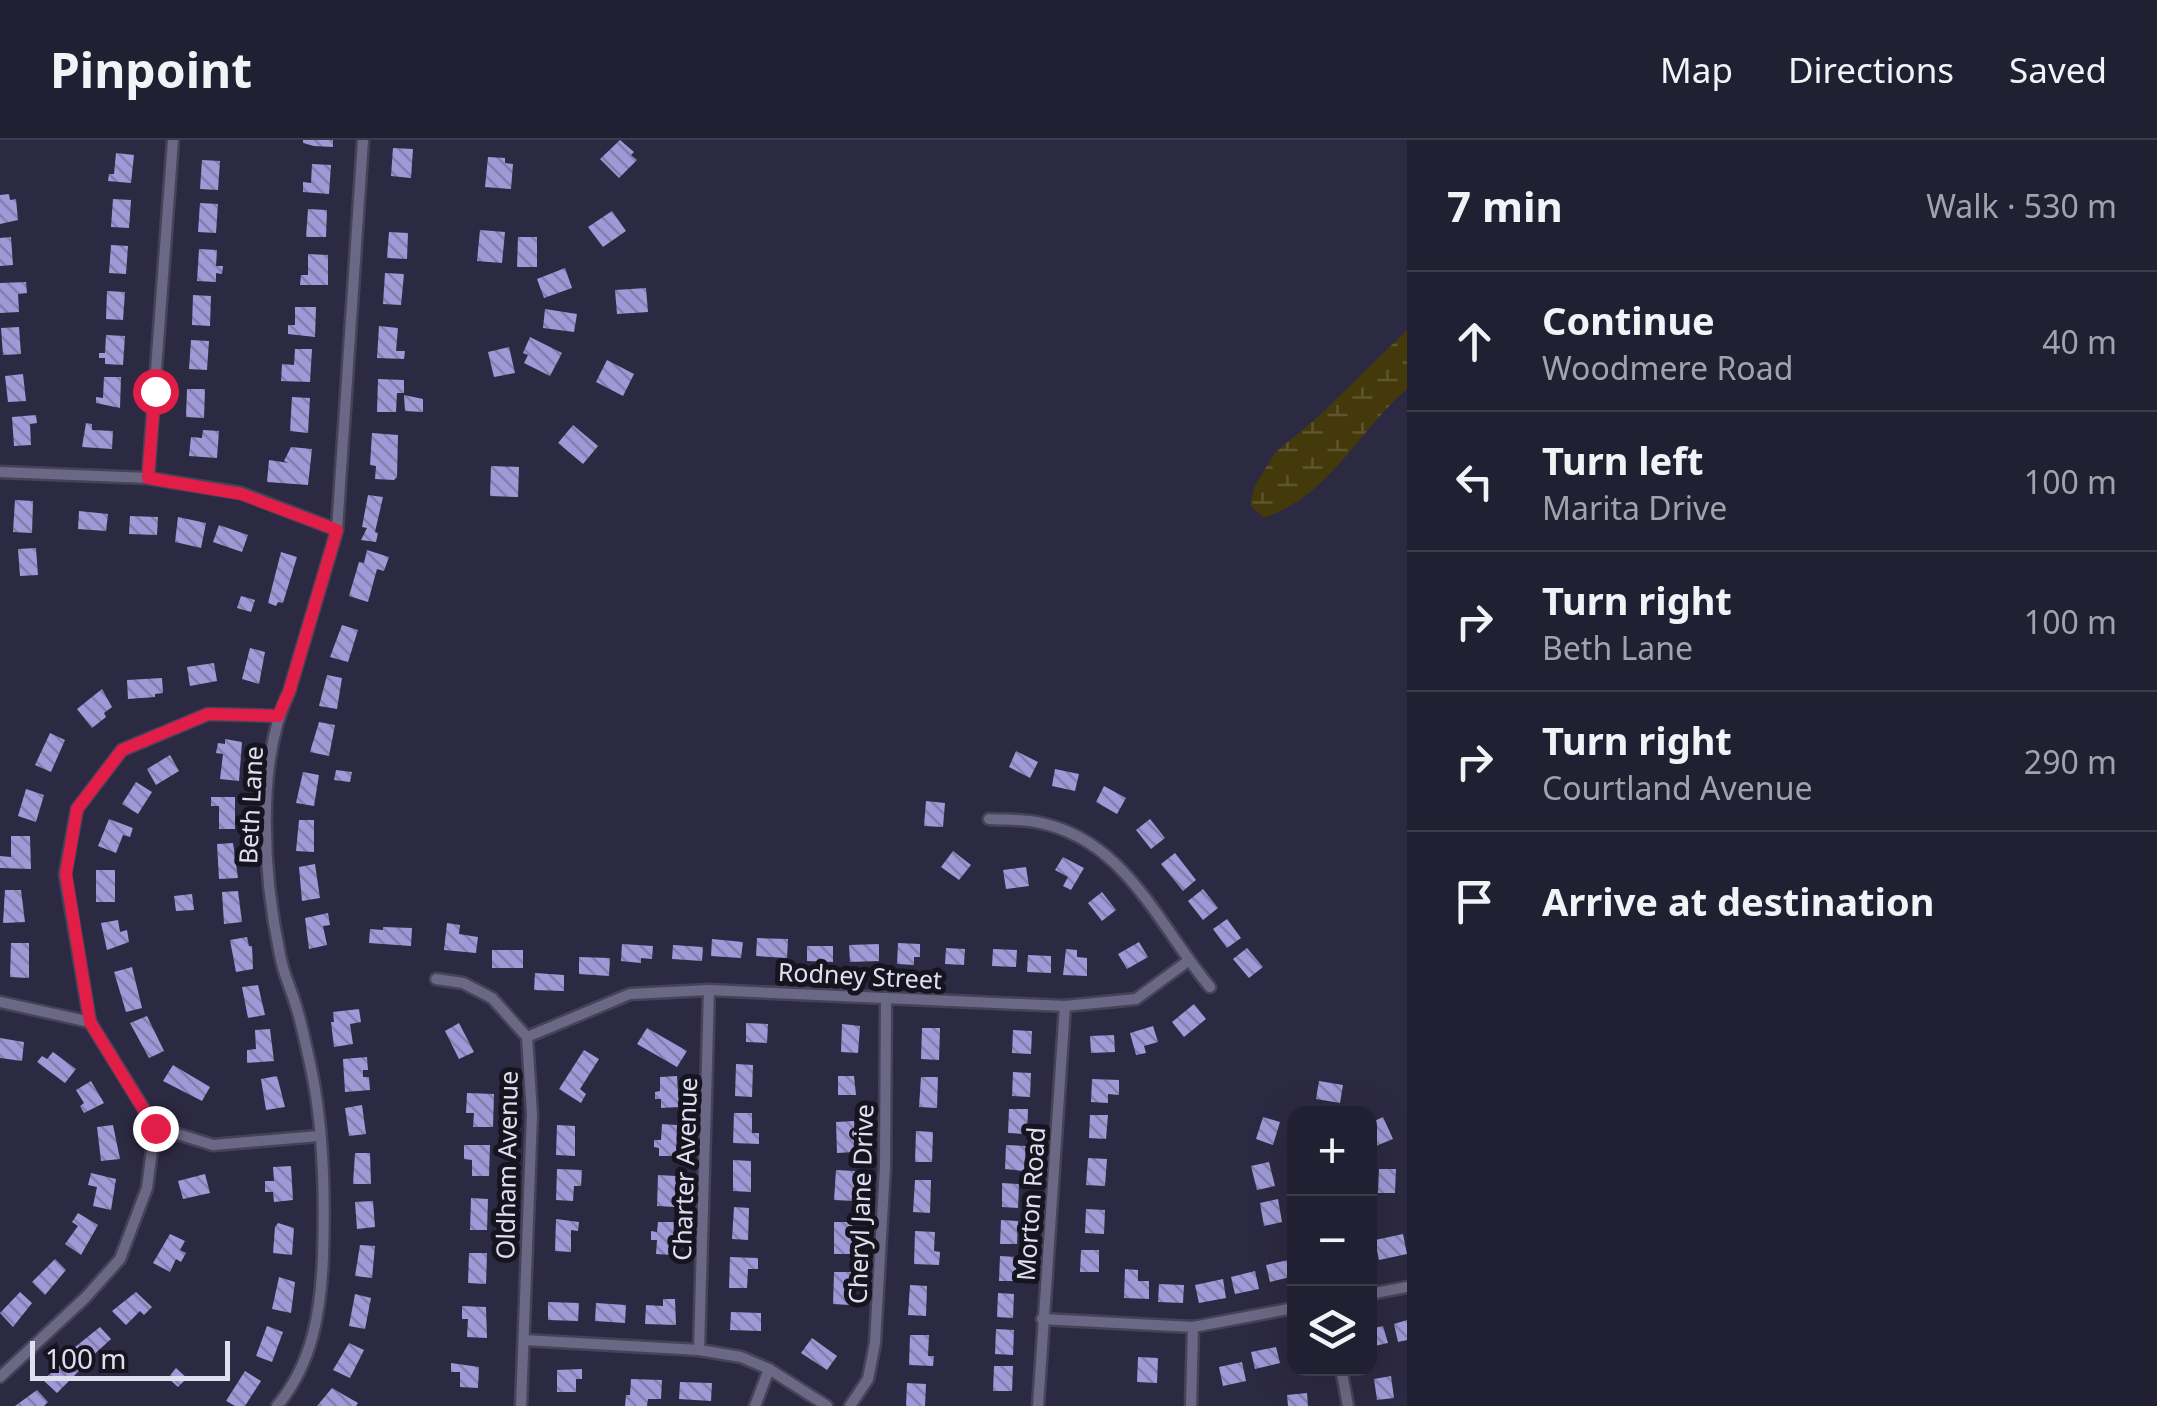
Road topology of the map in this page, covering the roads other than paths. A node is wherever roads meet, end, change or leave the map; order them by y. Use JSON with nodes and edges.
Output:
{"nodes":[{"id":1,"x":173,"y":140,"type":"edge"},
{"id":2,"x":363,"y":140,"type":"edge"},
{"id":3,"x":0,"y":472,"type":"edge"},
{"id":4,"x":148,"y":478,"type":"junction"},
{"id":5,"x":337,"y":530,"type":"junction"},
{"id":6,"x":278,"y":716,"type":"junction"},
{"id":7,"x":990,"y":819,"type":"dead end"},
{"id":8,"x":1188,"y":961,"type":"junction"},
{"id":9,"x":436,"y":979,"type":"dead end"},
{"id":10,"x":1210,"y":988,"type":"dead end"},
{"id":11,"x":709,"y":990,"type":"junction"},
{"id":12,"x":886,"y":998,"type":"junction"},
{"id":13,"x":0,"y":1002,"type":"edge"},
{"id":14,"x":1066,"y":1006,"type":"junction"},
{"id":15,"x":90,"y":1022,"type":"junction"},
{"id":16,"x":527,"y":1037,"type":"junction"},
{"id":17,"x":155,"y":1128,"type":"junction"},
{"id":18,"x":320,"y":1136,"type":"junction"},
{"id":19,"x":1407,"y":1287,"type":"edge"},
{"id":20,"x":1377,"y":1293,"type":"edge"},
{"id":21,"x":1287,"y":1309,"type":"edge"},
{"id":22,"x":1042,"y":1319,"type":"junction"},
{"id":23,"x":1193,"y":1328,"type":"junction"},
{"id":24,"x":524,"y":1340,"type":"junction"},
{"id":25,"x":699,"y":1350,"type":"junction"},
{"id":26,"x":769,"y":1370,"type":"junction"},
{"id":27,"x":1343,"y":1376,"type":"edge"},
{"id":28,"x":0,"y":1378,"type":"edge"},
{"id":29,"x":277,"y":1406,"type":"edge"},
{"id":30,"x":520,"y":1406,"type":"edge"},
{"id":31,"x":754,"y":1406,"type":"edge"},
{"id":32,"x":826,"y":1406,"type":"edge"},
{"id":33,"x":850,"y":1406,"type":"edge"},
{"id":34,"x":1038,"y":1406,"type":"edge"},
{"id":35,"x":1191,"y":1406,"type":"edge"},
{"id":36,"x":1348,"y":1406,"type":"edge"}],
"edges":[{"from":1,"to":4,"type":"street"},
{"from":2,"to":5,"type":"street","name":"Beth Lane"},
{"from":3,"to":4,"type":"street"},
{"from":4,"to":5,"type":"street"},
{"from":5,"to":6,"type":"street","name":"Beth Lane"},
{"from":6,"to":15,"type":"street"},
{"from":6,"to":18,"type":"street","name":"Beth Lane"},
{"from":7,"to":8,"type":"street"},
{"from":8,"to":10,"type":"street"},
{"from":8,"to":14,"type":"street","name":"Rodney Street"},
{"from":9,"to":16,"type":"street","name":"Oldham Avenue"},
{"from":11,"to":12,"type":"street","name":"Rodney Street"},
{"from":11,"to":16,"type":"street","name":"Rodney Street"},
{"from":11,"to":25,"type":"street","name":"Charter Avenue"},
{"from":12,"to":14,"type":"street","name":"Rodney Street"},
{"from":12,"to":33,"type":"street","name":"Cheryl Jane Drive"},
{"from":13,"to":15,"type":"street"},
{"from":14,"to":22,"type":"street","name":"Morton Road"},
{"from":15,"to":17,"type":"street"},
{"from":16,"to":24,"type":"street","name":"Oldham Avenue"},
{"from":17,"to":18,"type":"street"},
{"from":17,"to":28,"type":"street"},
{"from":18,"to":29,"type":"street","name":"Beth Lane"},
{"from":19,"to":20,"type":"street"},
{"from":21,"to":23,"type":"street"},
{"from":22,"to":23,"type":"street"},
{"from":22,"to":34,"type":"street","name":"Morton Road"},
{"from":23,"to":35,"type":"street"},
{"from":24,"to":25,"type":"street"},
{"from":24,"to":30,"type":"street","name":"Oldham Avenue"},
{"from":25,"to":26,"type":"street"},
{"from":26,"to":31,"type":"street"},
{"from":26,"to":32,"type":"street"},
{"from":27,"to":36,"type":"street"}]}
